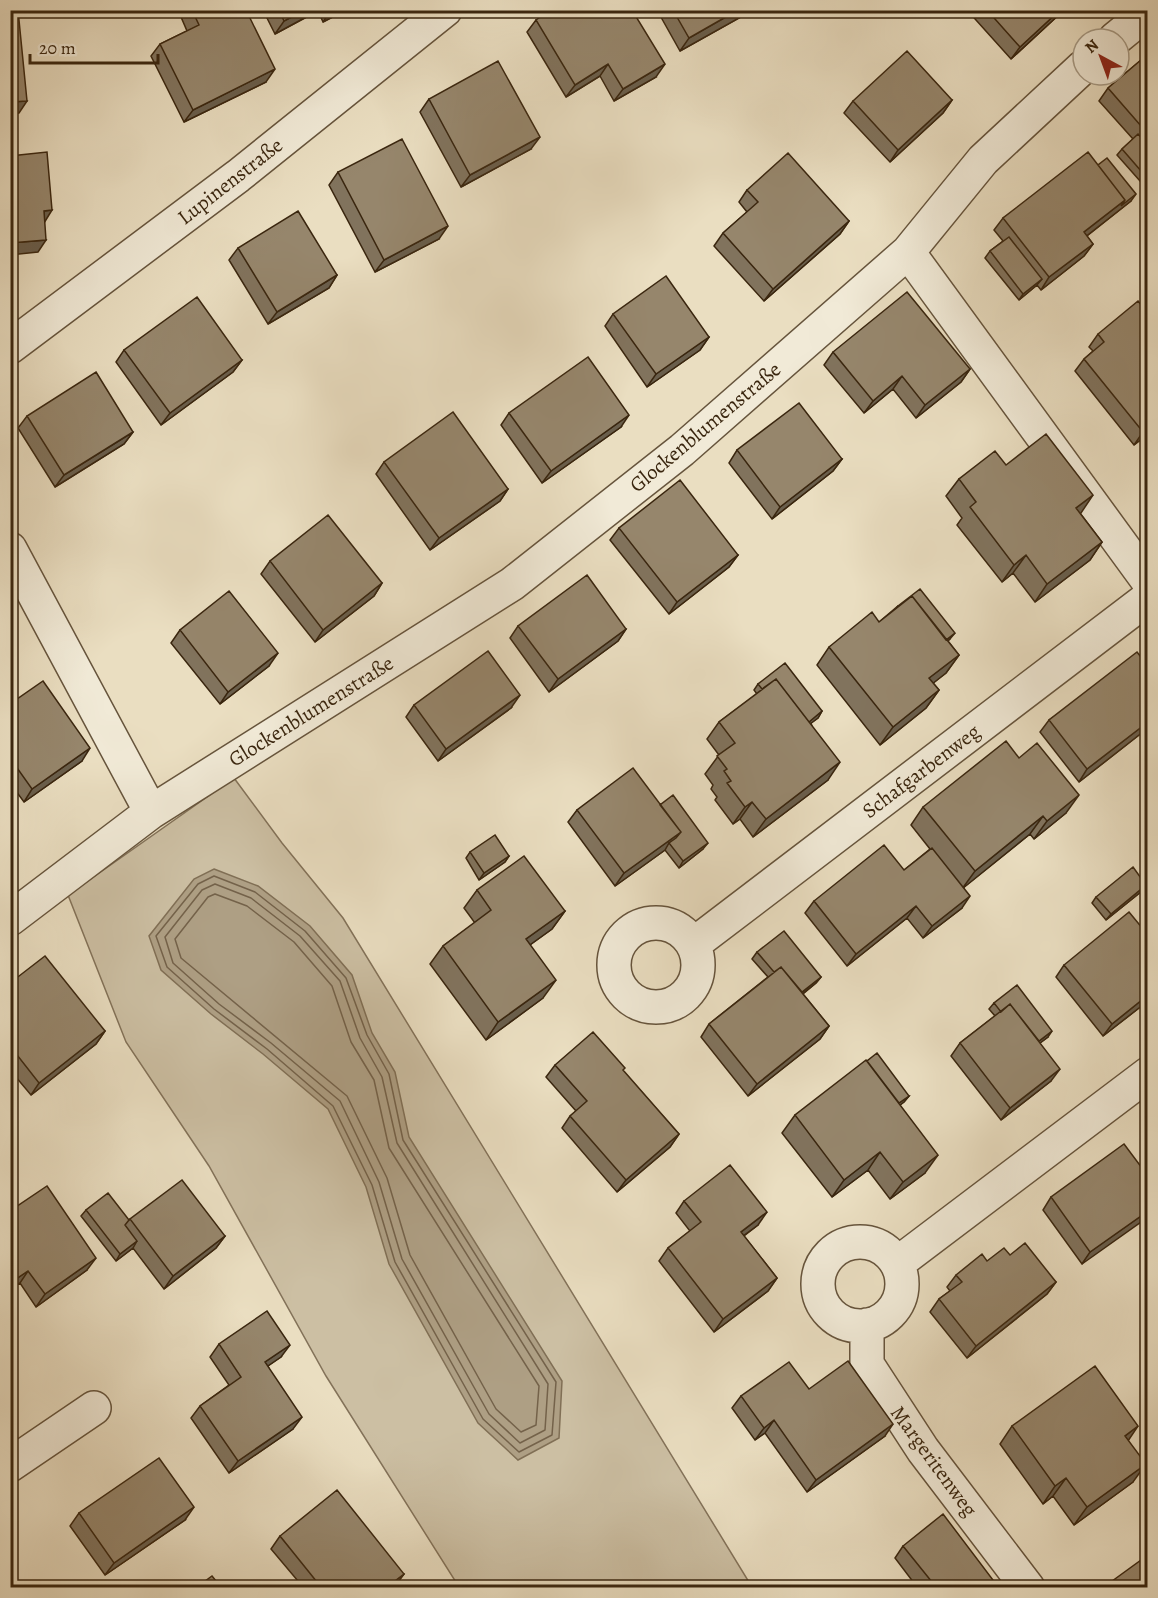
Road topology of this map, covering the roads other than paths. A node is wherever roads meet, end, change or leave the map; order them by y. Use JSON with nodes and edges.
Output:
{"nodes":[{"id":1,"x":445,"y":10,"type":"edge"},
{"id":2,"x":1148,"y":12,"type":"edge"},
{"id":3,"x":1130,"y":27,"type":"edge"},
{"id":4,"x":1071,"y":77,"type":"edge"},
{"id":5,"x":908,"y":252,"type":"junction"},
{"id":6,"x":10,"y":347,"type":"edge"},
{"id":7,"x":10,"y":549,"type":"edge"},
{"id":8,"x":1148,"y":581,"type":"edge"},
{"id":9,"x":1148,"y":598,"type":"edge"},
{"id":10,"x":151,"y":812,"type":"junction"},
{"id":11,"x":10,"y":919,"type":"edge"},
{"id":12,"x":694,"y":944,"type":"dead end"},
{"id":13,"x":1148,"y":1074,"type":"edge"},
{"id":14,"x":898,"y":1263,"type":"junction"},
{"id":15,"x":867,"y":1325,"type":"junction"},
{"id":16,"x":94,"y":1408,"type":"dead end"},
{"id":17,"x":10,"y":1465,"type":"edge"},
{"id":18,"x":1028,"y":1587,"type":"edge"}],
"edges":[{"from":1,"to":6,"type":"street","name":"Lupinenstraße"},
{"from":2,"to":3,"type":"street"},
{"from":4,"to":5,"type":"street","name":"Glockenblumenstraße"},
{"from":5,"to":8,"type":"street"},
{"from":5,"to":10,"type":"street","name":"Glockenblumenstraße"},
{"from":7,"to":10,"type":"street"},
{"from":9,"to":12,"type":"street","name":"Schafgarbenweg"},
{"from":10,"to":11,"type":"street","name":"Glockenblumenstraße"},
{"from":13,"to":14,"type":"street"},
{"from":14,"to":15,"type":"street"},
{"from":14,"to":15,"type":"street"},
{"from":15,"to":18,"type":"street","name":"Margeritenweg"},
{"from":16,"to":17,"type":"street"}]}
